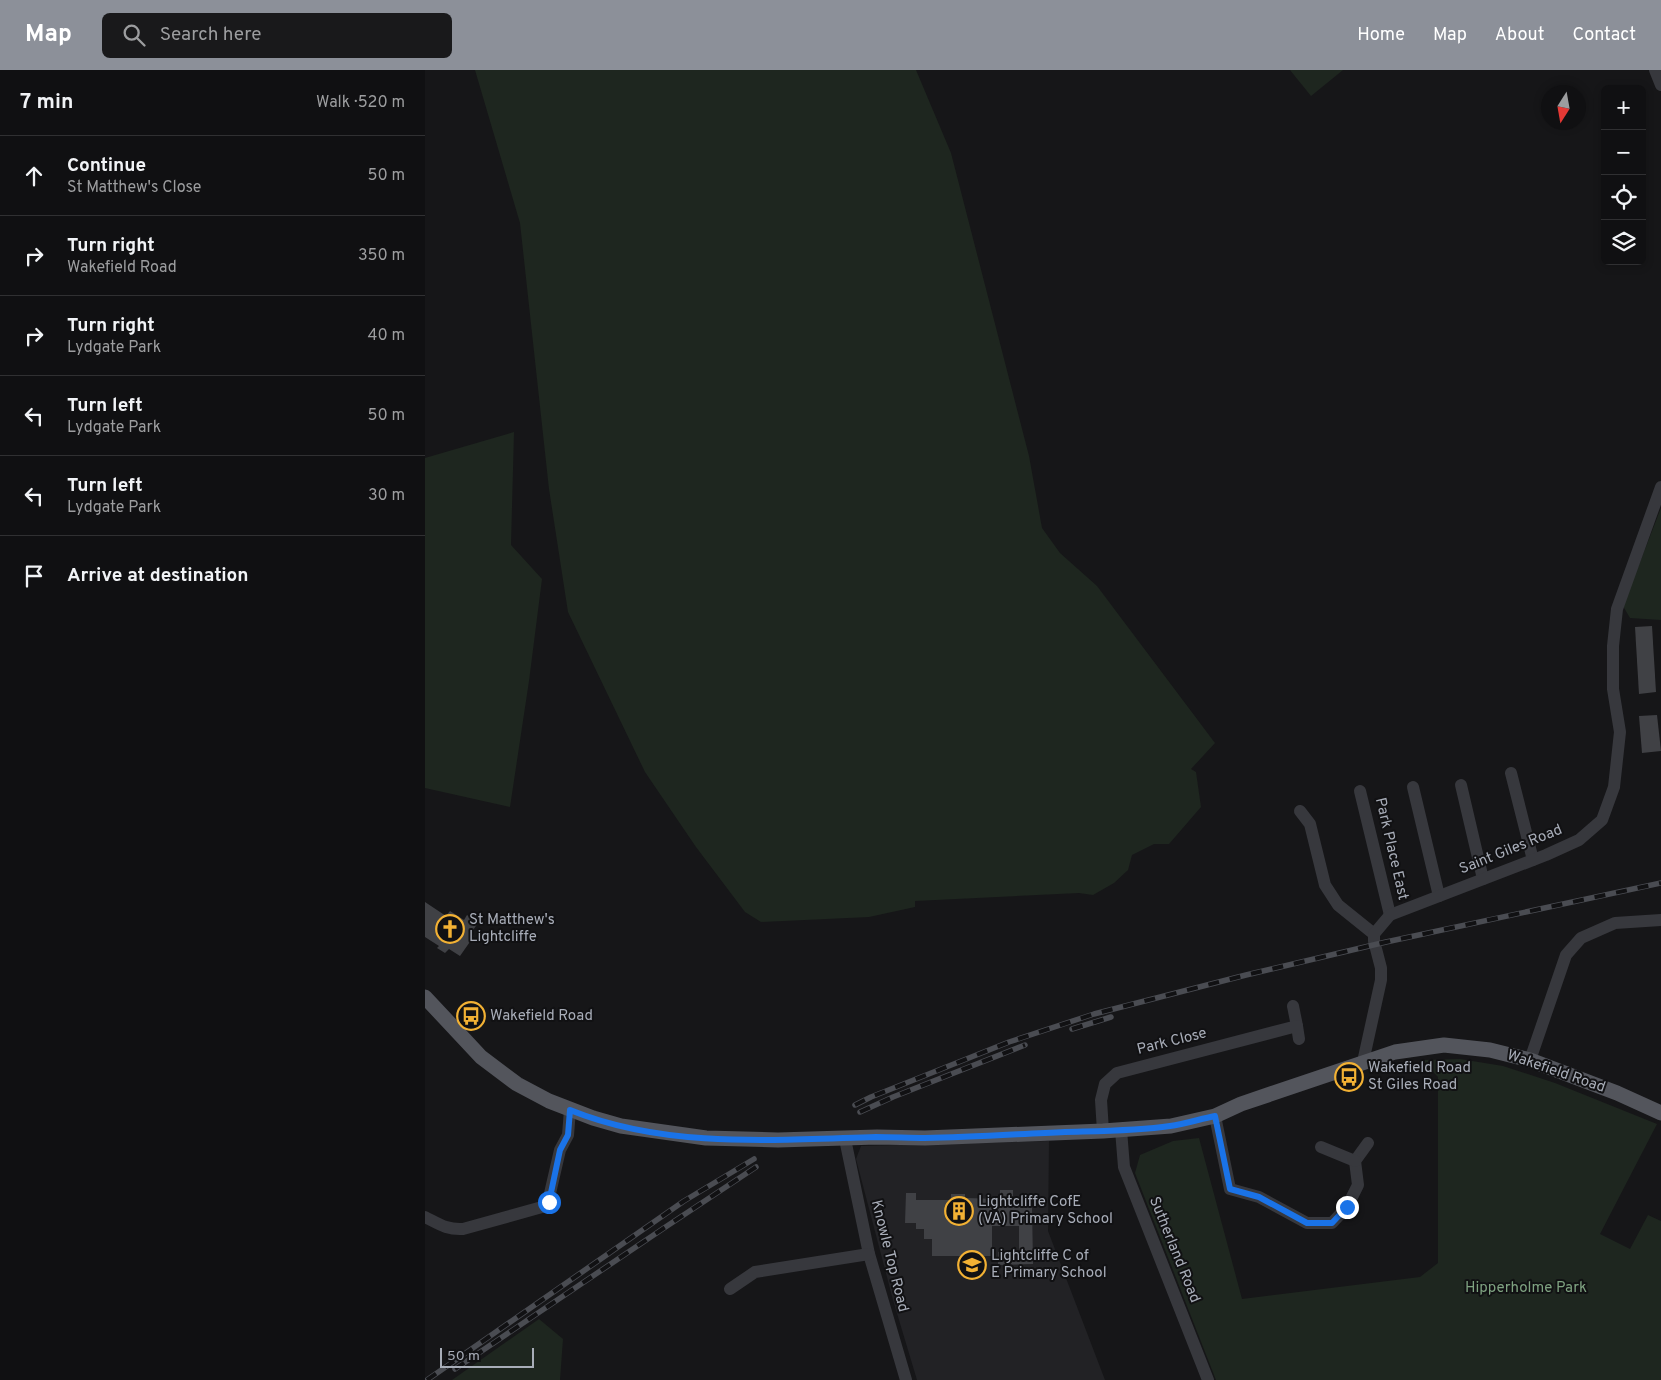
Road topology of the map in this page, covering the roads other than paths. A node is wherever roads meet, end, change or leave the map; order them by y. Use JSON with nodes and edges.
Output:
{"nodes":[{"id":1,"x":1655,"y":70,"type":"edge"},
{"id":2,"x":1661,"y":85,"type":"edge"},
{"id":3,"x":1661,"y":487,"type":"edge"},
{"id":4,"x":1511,"y":773,"type":"dead end"},
{"id":5,"x":1461,"y":784,"type":"dead end"},
{"id":6,"x":1413,"y":787,"type":"dead end"},
{"id":7,"x":1360,"y":791,"type":"dead end"},
{"id":8,"x":1300,"y":811,"type":"dead end"},
{"id":9,"x":1533,"y":860,"type":"junction"},
{"id":10,"x":1483,"y":879,"type":"junction"},
{"id":11,"x":1439,"y":896,"type":"junction"},
{"id":12,"x":1389,"y":915,"type":"junction"},
{"id":13,"x":1661,"y":920,"type":"edge"},
{"id":14,"x":1374,"y":934,"type":"junction"},
{"id":15,"x":425,"y":997,"type":"edge"},
{"id":16,"x":1293,"y":1006,"type":"dead end"},
{"id":17,"x":1530,"y":1060,"type":"junction"},
{"id":18,"x":1363,"y":1062,"type":"junction"},
{"id":19,"x":570,"y":1110,"type":"junction"},
{"id":20,"x":1661,"y":1113,"type":"edge"},
{"id":21,"x":1215,"y":1116,"type":"junction"},
{"id":22,"x":1121,"y":1130,"type":"junction"},
{"id":23,"x":1103,"y":1131,"type":"junction"},
{"id":24,"x":845,"y":1139,"type":"junction"},
{"id":25,"x":1368,"y":1143,"type":"dead end"},
{"id":26,"x":1321,"y":1147,"type":"dead end"},
{"id":27,"x":1355,"y":1161,"type":"junction"},
{"id":28,"x":425,"y":1217,"type":"edge"},
{"id":29,"x":869,"y":1254,"type":"junction"},
{"id":30,"x":730,"y":1290,"type":"dead end"},
{"id":31,"x":906,"y":1380,"type":"edge"},
{"id":32,"x":1208,"y":1380,"type":"edge"}],
"edges":[{"from":1,"to":2,"type":"street"},
{"from":3,"to":9,"type":"street","name":"Saint Giles Road"},
{"from":4,"to":9,"type":"street"},
{"from":5,"to":10,"type":"street"},
{"from":6,"to":11,"type":"street"},
{"from":7,"to":12,"type":"street","name":"Park Place East"},
{"from":8,"to":14,"type":"street"},
{"from":9,"to":10,"type":"street","name":"Saint Giles Road"},
{"from":10,"to":11,"type":"street","name":"Saint Giles Road"},
{"from":11,"to":12,"type":"street","name":"Saint Giles Road"},
{"from":12,"to":14,"type":"street"},
{"from":13,"to":17,"type":"street"},
{"from":14,"to":18,"type":"street"},
{"from":15,"to":19,"type":"main road","name":"Wakefield Road"},
{"from":16,"to":23,"type":"street","name":"Park Close"},
{"from":17,"to":18,"type":"main road","name":"Wakefield Road"},
{"from":17,"to":20,"type":"main road","name":"Wakefield Road"},
{"from":18,"to":21,"type":"main road","name":"Wakefield Road"},
{"from":19,"to":24,"type":"main road","name":"Wakefield Road"},
{"from":19,"to":28,"type":"street"},
{"from":21,"to":22,"type":"main road","name":"Wakefield Road"},
{"from":21,"to":27,"type":"street"},
{"from":22,"to":23,"type":"main road","name":"Wakefield Road"},
{"from":22,"to":32,"type":"street","name":"Sutherland Road"},
{"from":23,"to":24,"type":"main road","name":"Wakefield Road"},
{"from":24,"to":29,"type":"street","name":"Knowle Top Road"},
{"from":25,"to":27,"type":"street"},
{"from":26,"to":27,"type":"street"},
{"from":29,"to":30,"type":"street"},
{"from":29,"to":31,"type":"street","name":"Knowle Top Road"}]}
